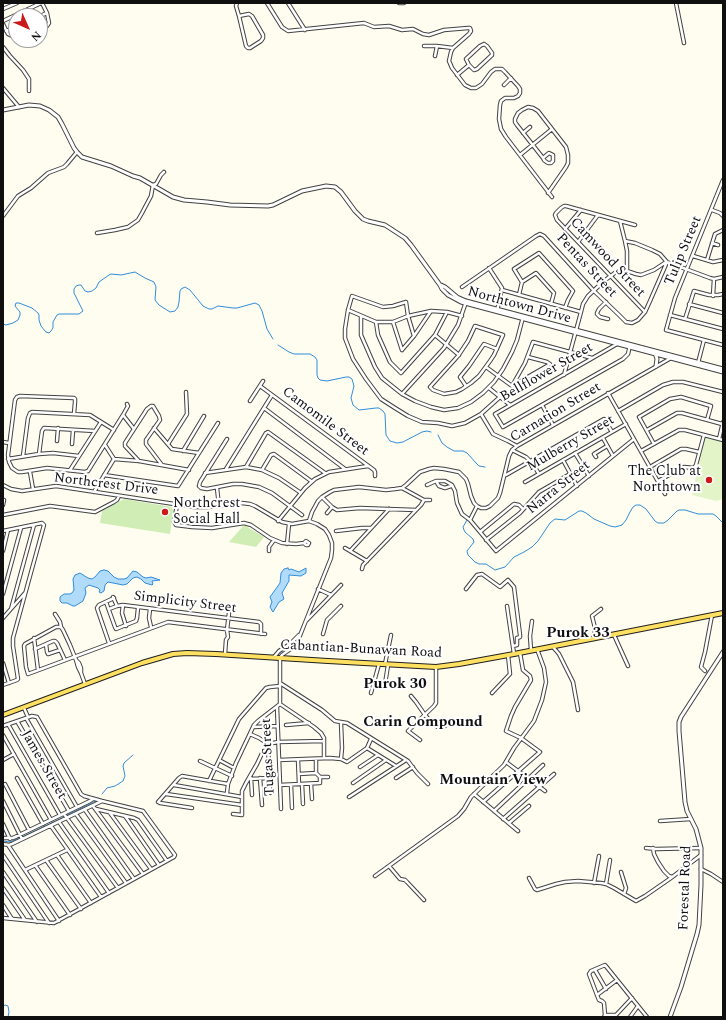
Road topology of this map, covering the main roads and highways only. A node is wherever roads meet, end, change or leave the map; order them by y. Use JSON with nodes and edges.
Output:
{"nodes":[{"id":1,"x":723,"y":613,"type":"edge"},
{"id":2,"x":3,"y":715,"type":"edge"}],
"edges":[{"from":1,"to":2,"type":"main road","name":"Cabantian-Bunawan Road"}]}
